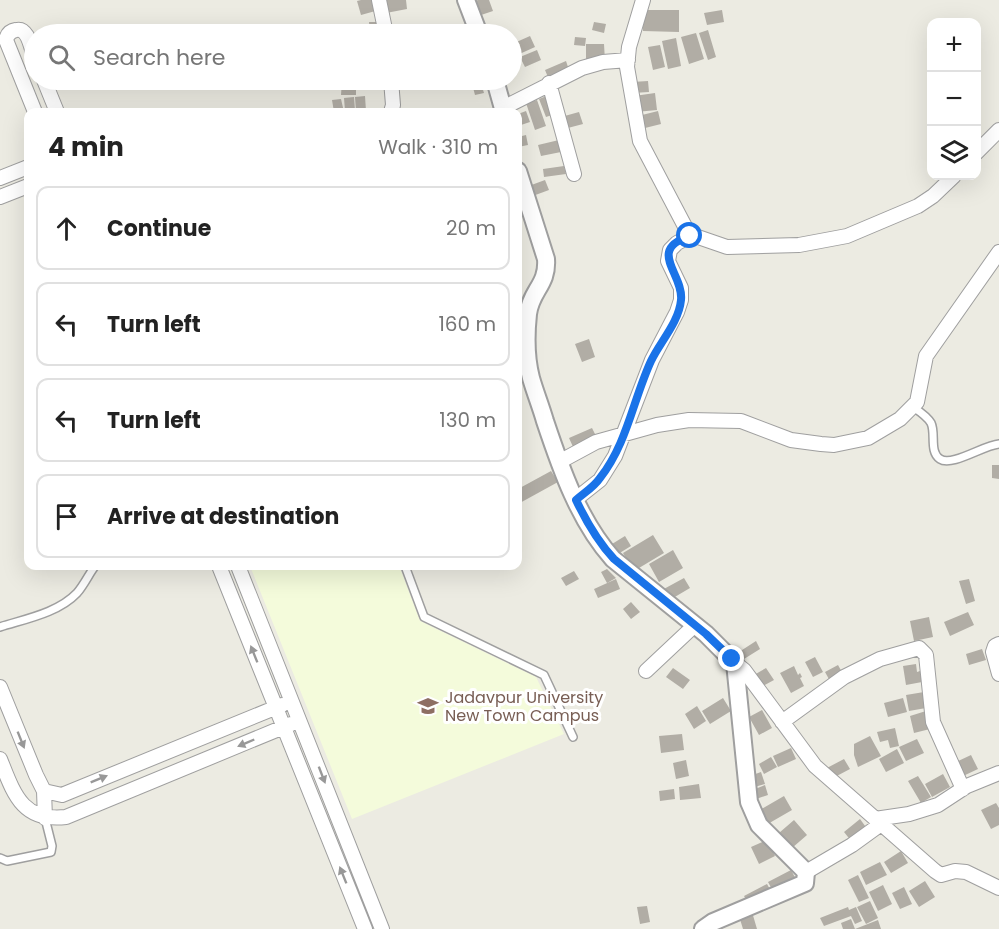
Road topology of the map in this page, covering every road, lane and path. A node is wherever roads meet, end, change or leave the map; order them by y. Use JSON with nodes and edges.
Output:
{"nodes":[{"id":1,"x":379,"y":0,"type":"edge"},
{"id":2,"x":466,"y":0,"type":"edge"},
{"id":3,"x":643,"y":0,"type":"edge"},
{"id":4,"x":384,"y":24,"type":"edge"},
{"id":5,"x":475,"y":24,"type":"edge"},
{"id":6,"x":24,"y":32,"type":"edge"},
{"id":7,"x":628,"y":60,"type":"junction"},
{"id":8,"x":549,"y":83,"type":"junction"},
{"id":9,"x":24,"y":85,"type":"edge"},
{"id":10,"x":26,"y":90,"type":"edge"},
{"id":11,"x":48,"y":90,"type":"edge"},
{"id":12,"x":392,"y":90,"type":"edge"},
{"id":13,"x":498,"y":90,"type":"edge"},
{"id":14,"x":33,"y":108,"type":"edge"},
{"id":15,"x":55,"y":108,"type":"edge"},
{"id":16,"x":392,"y":108,"type":"edge"},
{"id":17,"x":502,"y":108,"type":"edge"},
{"id":18,"x":506,"y":108,"type":"edge"},
{"id":19,"x":999,"y":130,"type":"edge"},
{"id":20,"x":981,"y":148,"type":"edge"},
{"id":21,"x":24,"y":169,"type":"edge"},
{"id":22,"x":574,"y":174,"type":"dead end"},
{"id":23,"x":0,"y":178,"type":"edge"},
{"id":24,"x":950,"y":180,"type":"edge"},
{"id":25,"x":522,"y":184,"type":"edge"},
{"id":26,"x":24,"y":188,"type":"edge"},
{"id":27,"x":0,"y":197,"type":"edge"},
{"id":28,"x":690,"y":236,"type":"junction"},
{"id":29,"x":999,"y":252,"type":"edge"},
{"id":30,"x":913,"y":407,"type":"junction"},
{"id":31,"x":624,"y":434,"type":"junction"},
{"id":32,"x":999,"y":444,"type":"edge"},
{"id":33,"x":559,"y":462,"type":"junction"},
{"id":34,"x":576,"y":500,"type":"junction"},
{"id":35,"x":92,"y":570,"type":"edge"},
{"id":36,"x":221,"y":570,"type":"edge"},
{"id":37,"x":240,"y":570,"type":"edge"},
{"id":38,"x":406,"y":570,"type":"edge"},
{"id":39,"x":695,"y":626,"type":"junction"},
{"id":40,"x":0,"y":627,"type":"edge"},
{"id":41,"x":999,"y":644,"type":"edge"},
{"id":42,"x":735,"y":663,"type":"junction"},
{"id":43,"x":646,"y":671,"type":"dead end"},
{"id":44,"x":999,"y":674,"type":"edge"},
{"id":45,"x":0,"y":687,"type":"edge"},
{"id":46,"x":293,"y":700,"type":"junction"},
{"id":47,"x":276,"y":708,"type":"junction"},
{"id":48,"x":301,"y":721,"type":"junction"},
{"id":49,"x":782,"y":722,"type":"junction"},
{"id":50,"x":283,"y":728,"type":"junction"},
{"id":51,"x":573,"y":737,"type":"dead end"},
{"id":52,"x":0,"y":759,"type":"edge"},
{"id":53,"x":999,"y":773,"type":"edge"},
{"id":54,"x":963,"y":789,"type":"junction"},
{"id":55,"x":44,"y":791,"type":"junction"},
{"id":56,"x":45,"y":818,"type":"junction"},
{"id":57,"x":878,"y":822,"type":"junction"},
{"id":58,"x":0,"y":858,"type":"edge"},
{"id":59,"x":806,"y":873,"type":"junction"},
{"id":60,"x":999,"y":888,"type":"edge"},
{"id":61,"x":365,"y":929,"type":"edge"},
{"id":62,"x":382,"y":929,"type":"edge"},
{"id":63,"x":703,"y":929,"type":"edge"}],
"edges":[{"from":1,"to":4,"type":"street"},
{"from":2,"to":5,"type":"street"},
{"from":3,"to":7,"type":"street"},
{"from":6,"to":9,"type":"street"},
{"from":7,"to":8,"type":"street"},
{"from":7,"to":28,"type":"street"},
{"from":8,"to":18,"type":"street"},
{"from":8,"to":22,"type":"street"},
{"from":10,"to":14,"type":"street"},
{"from":11,"to":15,"type":"street"},
{"from":12,"to":16,"type":"street"},
{"from":13,"to":17,"type":"street"},
{"from":19,"to":20,"type":"street"},
{"from":21,"to":23,"type":"street"},
{"from":24,"to":28,"type":"street"},
{"from":25,"to":33,"type":"street"},
{"from":26,"to":27,"type":"street"},
{"from":28,"to":31,"type":"street"},
{"from":29,"to":30,"type":"street"},
{"from":30,"to":31,"type":"street"},
{"from":30,"to":32,"type":"lane"},
{"from":31,"to":33,"type":"street"},
{"from":31,"to":34,"type":"street"},
{"from":33,"to":34,"type":"street"},
{"from":34,"to":39,"type":"street"},
{"from":35,"to":40,"type":"lane"},
{"from":47,"to":36,"type":"street","one_way":true},
{"from":37,"to":46,"type":"street"},
{"from":38,"to":51,"type":"lane"},
{"from":39,"to":42,"type":"street"},
{"from":39,"to":43,"type":"street"},
{"from":41,"to":44,"type":"street"},
{"from":42,"to":49,"type":"street"},
{"from":42,"to":59,"type":"street"},
{"from":45,"to":55,"type":"street","one_way":true},
{"from":46,"to":47,"type":"street"},
{"from":46,"to":48,"type":"street"},
{"from":47,"to":50,"type":"street"},
{"from":55,"to":47,"type":"street","one_way":true},
{"from":48,"to":50,"type":"street"},
{"from":48,"to":62,"type":"street","one_way":true},
{"from":49,"to":54,"type":"street"},
{"from":49,"to":57,"type":"street"},
{"from":50,"to":56,"type":"street","one_way":true},
{"from":61,"to":50,"type":"street","one_way":true},
{"from":52,"to":56,"type":"street"},
{"from":53,"to":54,"type":"street"},
{"from":54,"to":57,"type":"street"},
{"from":55,"to":56,"type":"street"},
{"from":56,"to":58,"type":"lane"},
{"from":57,"to":59,"type":"street"},
{"from":57,"to":60,"type":"street"},
{"from":59,"to":63,"type":"street"}]}
